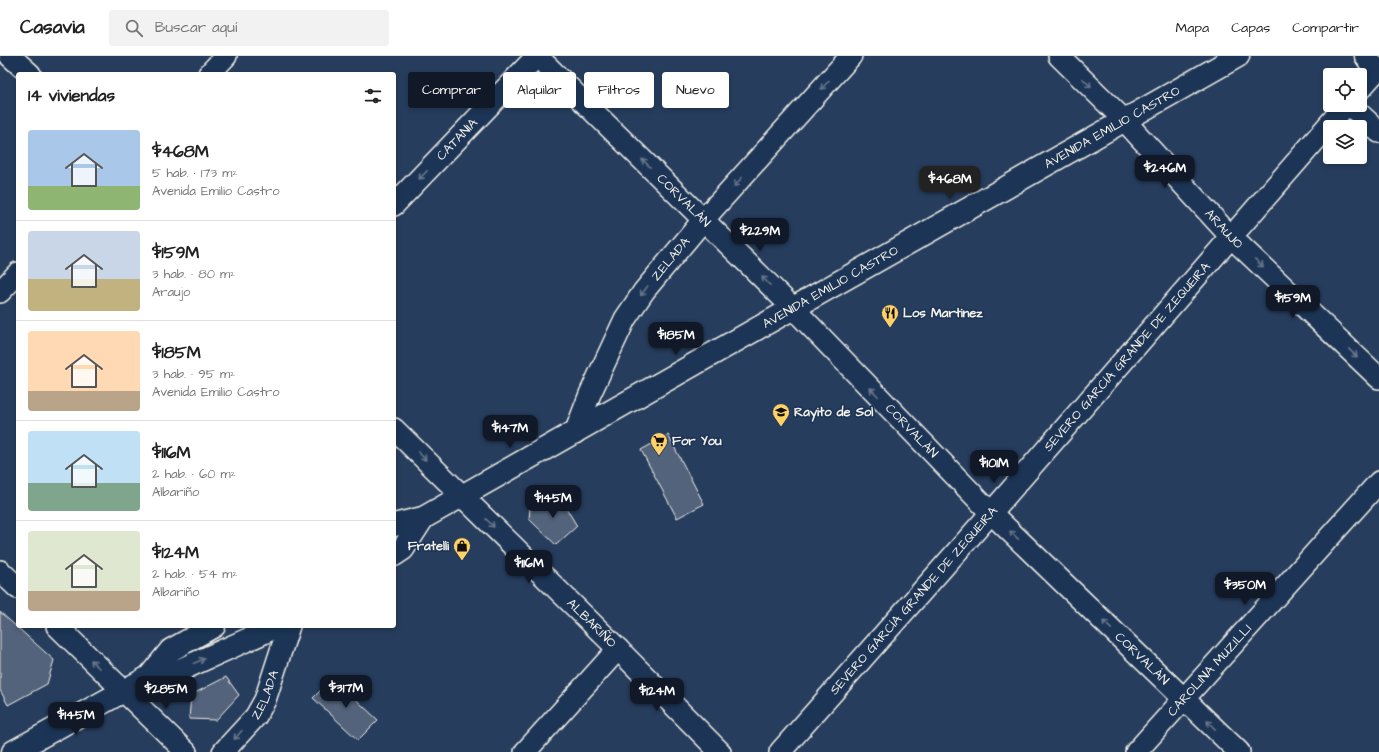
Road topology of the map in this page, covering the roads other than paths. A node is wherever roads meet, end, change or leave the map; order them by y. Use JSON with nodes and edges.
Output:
{"nodes":[{"id":1,"x":10,"y":56,"type":"edge"},
{"id":2,"x":226,"y":56,"type":"edge"},
{"id":3,"x":537,"y":56,"type":"edge"},
{"id":4,"x":851,"y":56,"type":"edge"},
{"id":5,"x":1059,"y":56,"type":"edge"},
{"id":6,"x":1238,"y":56,"type":"edge"},
{"id":7,"x":1374,"y":65,"type":"edge"},
{"id":8,"x":28,"y":72,"type":"edge"},
{"id":9,"x":210,"y":72,"type":"edge"},
{"id":10,"x":1367,"y":77,"type":"edge"},
{"id":11,"x":1340,"y":112,"type":"edge"},
{"id":12,"x":1358,"y":112,"type":"edge"},
{"id":13,"x":1124,"y":120,"type":"junction"},
{"id":14,"x":1379,"y":132,"type":"edge"},
{"id":15,"x":396,"y":203,"type":"edge"},
{"id":16,"x":704,"y":219,"type":"junction"},
{"id":17,"x":1230,"y":236,"type":"junction"},
{"id":18,"x":16,"y":275,"type":"edge"},
{"id":19,"x":0,"y":292,"type":"edge"},
{"id":20,"x":794,"y":309,"type":"junction"},
{"id":21,"x":1379,"y":378,"type":"edge"},
{"id":22,"x":396,"y":431,"type":"edge"},
{"id":23,"x":575,"y":432,"type":"junction"},
{"id":24,"x":1379,"y":482,"type":"edge"},
{"id":25,"x":462,"y":496,"type":"junction"},
{"id":26,"x":991,"y":513,"type":"junction"},
{"id":27,"x":423,"y":518,"type":"junction"},
{"id":28,"x":396,"y":525,"type":"edge"},
{"id":29,"x":396,"y":554,"type":"edge"},
{"id":30,"x":0,"y":570,"type":"edge"},
{"id":31,"x":16,"y":586,"type":"edge"},
{"id":32,"x":59,"y":628,"type":"edge"},
{"id":33,"x":210,"y":628,"type":"edge"},
{"id":34,"x":274,"y":628,"type":"edge"},
{"id":35,"x":288,"y":628,"type":"edge"},
{"id":36,"x":618,"y":649,"type":"junction"},
{"id":37,"x":149,"y":677,"type":"junction"},
{"id":38,"x":123,"y":691,"type":"junction"},
{"id":39,"x":1184,"y":698,"type":"junction"},
{"id":40,"x":13,"y":752,"type":"edge"},
{"id":41,"x":186,"y":752,"type":"edge"},
{"id":42,"x":223,"y":752,"type":"edge"},
{"id":43,"x":525,"y":752,"type":"edge"},
{"id":44,"x":720,"y":752,"type":"edge"},
{"id":45,"x":780,"y":752,"type":"edge"},
{"id":46,"x":1136,"y":752,"type":"edge"},
{"id":47,"x":1239,"y":752,"type":"edge"}],
"edges":[{"from":1,"to":8,"type":"street"},
{"from":2,"to":9,"type":"street"},
{"from":3,"to":15,"type":"street","name":"CATANIA","one_way":true},
{"from":16,"to":3,"type":"street","name":"CORVALÁN","one_way":true},
{"from":4,"to":16,"type":"street","name":"ZELADA","one_way":true},
{"from":5,"to":13,"type":"street","name":"ARAUJO","one_way":true},
{"from":6,"to":13,"type":"main road","name":"AVENIDA EMILIO CASTRO"},
{"from":7,"to":10,"type":"street"},
{"from":11,"to":17,"type":"street","name":"SEVERO GARCÍA GRANDE DE ZEQUEIRA"},
{"from":12,"to":14,"type":"street"},
{"from":13,"to":17,"type":"street","name":"ARAUJO"},
{"from":13,"to":20,"type":"main road","name":"AVENIDA EMILIO CASTRO"},
{"from":20,"to":16,"type":"street","name":"CORVALÁN","one_way":true},
{"from":16,"to":23,"type":"street","name":"ZELADA","one_way":true},
{"from":17,"to":21,"type":"street","name":"ARAUJO","one_way":true},
{"from":17,"to":26,"type":"street","name":"SEVERO GARCÍA GRANDE DE ZEQUEIRA"},
{"from":18,"to":19,"type":"street"},
{"from":20,"to":23,"type":"main road","name":"AVENIDA EMILIO CASTRO"},
{"from":26,"to":20,"type":"street","name":"CORVALÁN","one_way":true},
{"from":22,"to":25,"type":"street","name":"ALBARIÑO","one_way":true},
{"from":23,"to":25,"type":"main road","name":"AVENIDA EMILIO CASTRO"},
{"from":24,"to":39,"type":"street","name":"CAROLINA MUZILLI"},
{"from":25,"to":27,"type":"main road","name":"AVENIDA EMILIO CASTRO"},
{"from":25,"to":36,"type":"street","name":"ALBARIÑO","one_way":true},
{"from":39,"to":26,"type":"street","name":"CORVALÁN","one_way":true},
{"from":26,"to":45,"type":"street","name":"SEVERO GARCÍA GRANDE DE ZEQUEIRA"},
{"from":27,"to":28,"type":"main road","name":"AVENIDA EMILIO CASTRO"},
{"from":27,"to":29,"type":"main road","name":"AVENIDA EMILIO CASTRO"},
{"from":30,"to":31,"type":"street"},
{"from":38,"to":32,"type":"street","one_way":true},
{"from":33,"to":37,"type":"main road"},
{"from":37,"to":34,"type":"main road","one_way":true},
{"from":35,"to":42,"type":"street","name":"ZELADA","one_way":true},
{"from":36,"to":43,"type":"street"},
{"from":36,"to":44,"type":"street","name":"ALBARIÑO"},
{"from":37,"to":38,"type":"main road"},
{"from":38,"to":40,"type":"main road"},
{"from":38,"to":41,"type":"street"},
{"from":39,"to":46,"type":"street","name":"CAROLINA MUZILLI"},
{"from":47,"to":39,"type":"street","name":"CORVALÁN","one_way":true}]}
